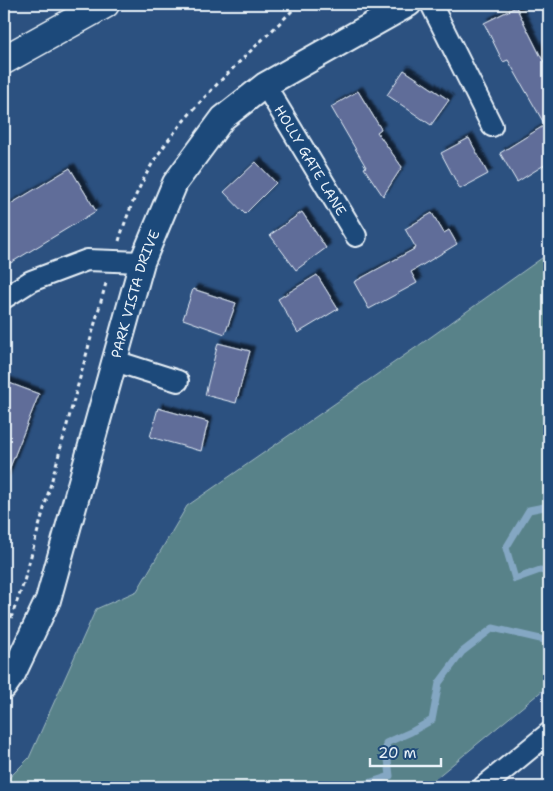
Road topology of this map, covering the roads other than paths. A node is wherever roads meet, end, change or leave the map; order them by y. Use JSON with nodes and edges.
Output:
{"nodes":[{"id":1,"x":105,"y":4,"type":"edge"},
{"id":2,"x":409,"y":4,"type":"edge"},
{"id":3,"x":431,"y":4,"type":"edge"},
{"id":4,"x":4,"y":60,"type":"edge"},
{"id":5,"x":265,"y":84,"type":"junction"},
{"id":6,"x":492,"y":126,"type":"dead end"},
{"id":7,"x":356,"y":236,"type":"dead end"},
{"id":8,"x":142,"y":262,"type":"junction"},
{"id":9,"x":4,"y":298,"type":"edge"},
{"id":10,"x":115,"y":361,"type":"junction"},
{"id":11,"x":178,"y":381,"type":"dead end"},
{"id":12,"x":4,"y":687,"type":"edge"},
{"id":13,"x":549,"y":733,"type":"edge"},
{"id":14,"x":484,"y":787,"type":"edge"}],
"edges":[{"from":1,"to":4,"type":"highway"},
{"from":2,"to":5,"type":"street","name":"PARK VISTA DRIVE"},
{"from":3,"to":6,"type":"street"},
{"from":5,"to":7,"type":"street","name":"HOLLY GATE LANE"},
{"from":5,"to":8,"type":"street","name":"PARK VISTA DRIVE"},
{"from":8,"to":9,"type":"street"},
{"from":8,"to":10,"type":"street","name":"PARK VISTA DRIVE"},
{"from":10,"to":11,"type":"street"},
{"from":10,"to":12,"type":"street","name":"PARK VISTA DRIVE"},
{"from":13,"to":14,"type":"street"}]}
